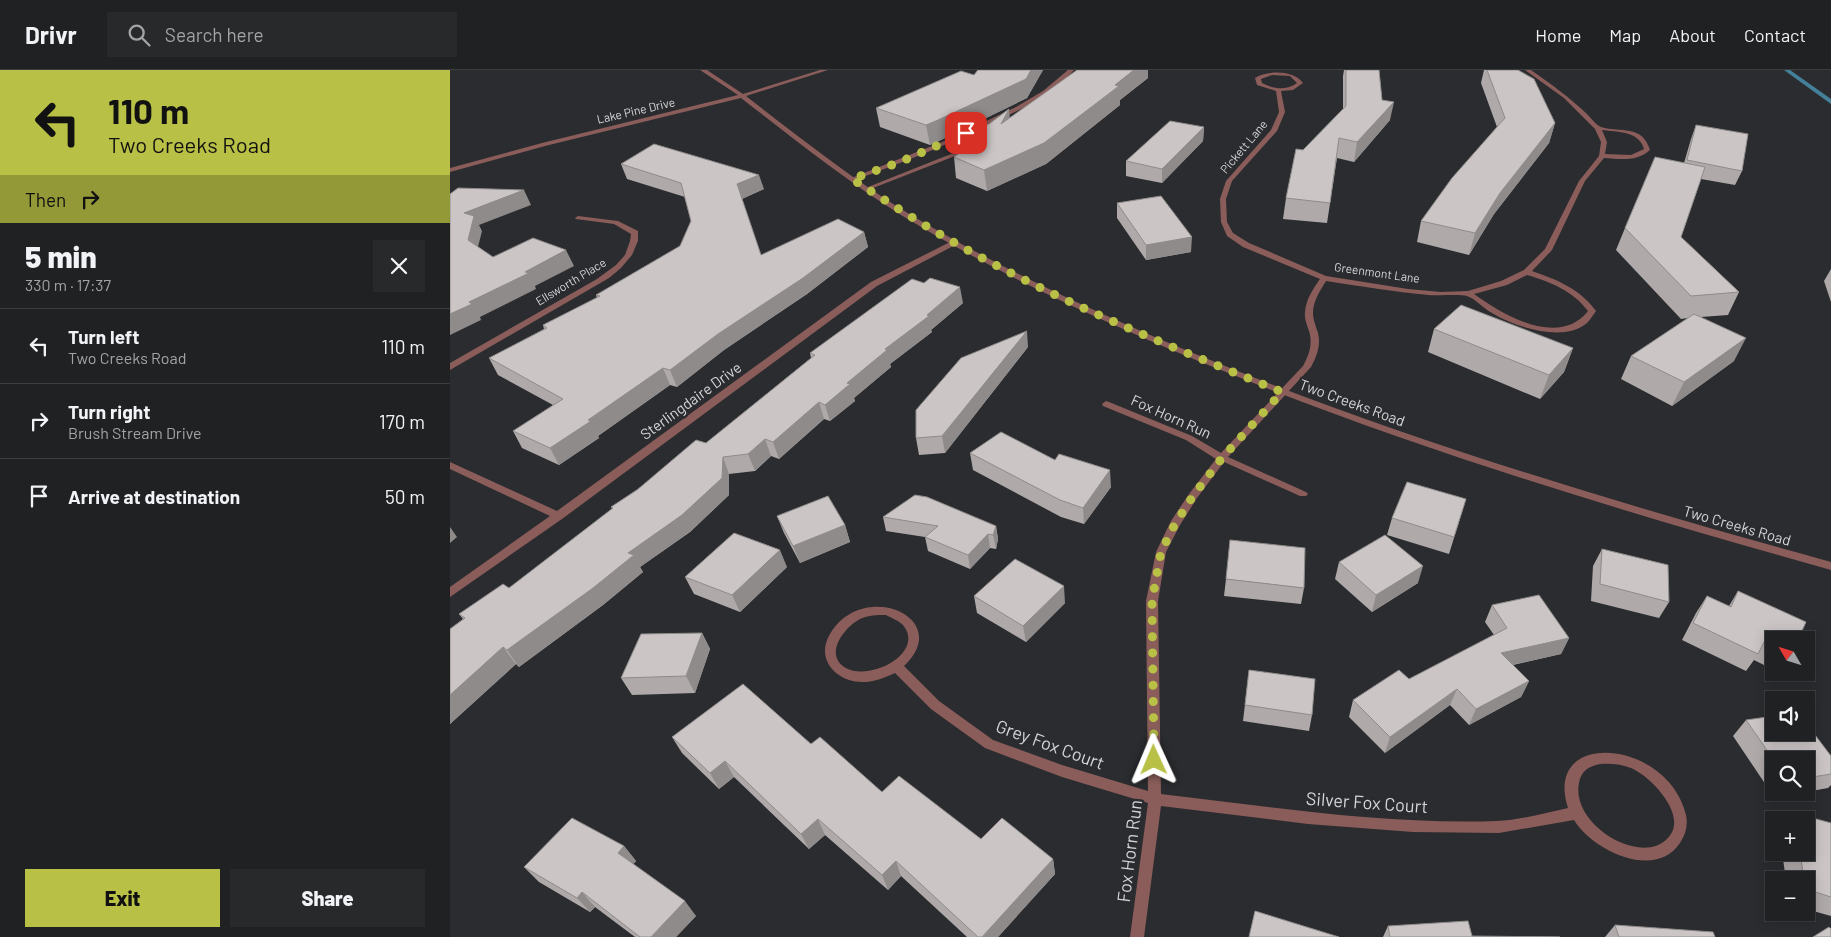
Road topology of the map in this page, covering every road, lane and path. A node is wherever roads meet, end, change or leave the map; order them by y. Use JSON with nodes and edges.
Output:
{"nodes":[{"id":1,"x":703,"y":70,"type":"edge"},
{"id":2,"x":825,"y":70,"type":"edge"},
{"id":3,"x":1071,"y":70,"type":"edge"},
{"id":4,"x":1528,"y":70,"type":"edge"},
{"id":5,"x":1278,"y":89,"type":"junction"},
{"id":6,"x":743,"y":97,"type":"junction"},
{"id":7,"x":1032,"y":103,"type":"junction"},
{"id":8,"x":1024,"y":114,"type":"edge"},
{"id":9,"x":1598,"y":128,"type":"junction"},
{"id":10,"x":981,"y":144,"type":"edge"},
{"id":11,"x":1602,"y":156,"type":"junction"},
{"id":12,"x":450,"y":170,"type":"edge"},
{"id":13,"x":852,"y":179,"type":"junction"},
{"id":14,"x":866,"y":188,"type":"junction"},
{"id":15,"x":578,"y":218,"type":"dead end"},
{"id":16,"x":956,"y":243,"type":"junction"},
{"id":17,"x":1527,"y":272,"type":"junction"},
{"id":18,"x":1324,"y":278,"type":"junction"},
{"id":19,"x":1468,"y":292,"type":"junction"},
{"id":20,"x":450,"y":367,"type":"edge"},
{"id":21,"x":1282,"y":392,"type":"junction"},
{"id":22,"x":1106,"y":404,"type":"dead end"},
{"id":23,"x":1222,"y":458,"type":"junction"},
{"id":24,"x":450,"y":466,"type":"edge"},
{"id":25,"x":1302,"y":494,"type":"dead end"},
{"id":26,"x":558,"y":516,"type":"junction"},
{"id":27,"x":1831,"y":566,"type":"edge"},
{"id":28,"x":450,"y":593,"type":"edge"},
{"id":29,"x":897,"y":667,"type":"junction"},
{"id":30,"x":1155,"y":799,"type":"junction"},
{"id":31,"x":1577,"y":813,"type":"junction"},
{"id":32,"x":1137,"y":937,"type":"edge"}],
"edges":[{"from":1,"to":6,"type":"street","name":"Two Creeks Road"},
{"from":2,"to":6,"type":"street","name":"Lake Pine Drive"},
{"from":3,"to":7,"type":"street"},
{"from":4,"to":9,"type":"street"},
{"from":5,"to":5,"type":"street"},
{"from":5,"to":18,"type":"street","name":"Pickett Lane"},
{"from":6,"to":12,"type":"street","name":"Lake Pine Drive"},
{"from":6,"to":13,"type":"street","name":"Two Creeks Road"},
{"from":7,"to":8,"type":"street"},
{"from":7,"to":13,"type":"street"},
{"from":9,"to":11,"type":"street"},
{"from":9,"to":11,"type":"street"},
{"from":10,"to":14,"type":"street"},
{"from":11,"to":17,"type":"street","name":"Greenmont Lane"},
{"from":13,"to":14,"type":"street","name":"Two Creeks Road"},
{"from":14,"to":16,"type":"street","name":"Two Creeks Road"},
{"from":15,"to":20,"type":"street","name":"Ellsworth Place"},
{"from":16,"to":21,"type":"street","name":"Two Creeks Road"},
{"from":16,"to":26,"type":"street","name":"Sterlingdaire Drive"},
{"from":17,"to":19,"type":"street","name":"Greenmont Lane"},
{"from":17,"to":19,"type":"street"},
{"from":18,"to":19,"type":"street","name":"Greenmont Lane"},
{"from":18,"to":21,"type":"street","name":"Greenmont Lane"},
{"from":21,"to":23,"type":"street","name":"Fox Horn Run"},
{"from":21,"to":27,"type":"street","name":"Two Creeks Road"},
{"from":22,"to":23,"type":"street","name":"Fox Horn Run"},
{"from":23,"to":25,"type":"street","name":"Fox Horn Run"},
{"from":23,"to":30,"type":"street","name":"Fox Horn Run"},
{"from":24,"to":26,"type":"street"},
{"from":26,"to":28,"type":"street","name":"Sterlingdaire Drive"},
{"from":29,"to":29,"type":"street"},
{"from":29,"to":30,"type":"street","name":"Grey Fox Court"},
{"from":30,"to":31,"type":"street","name":"Silver Fox Court"},
{"from":30,"to":32,"type":"street","name":"Fox Horn Run"},
{"from":31,"to":31,"type":"street"}]}
